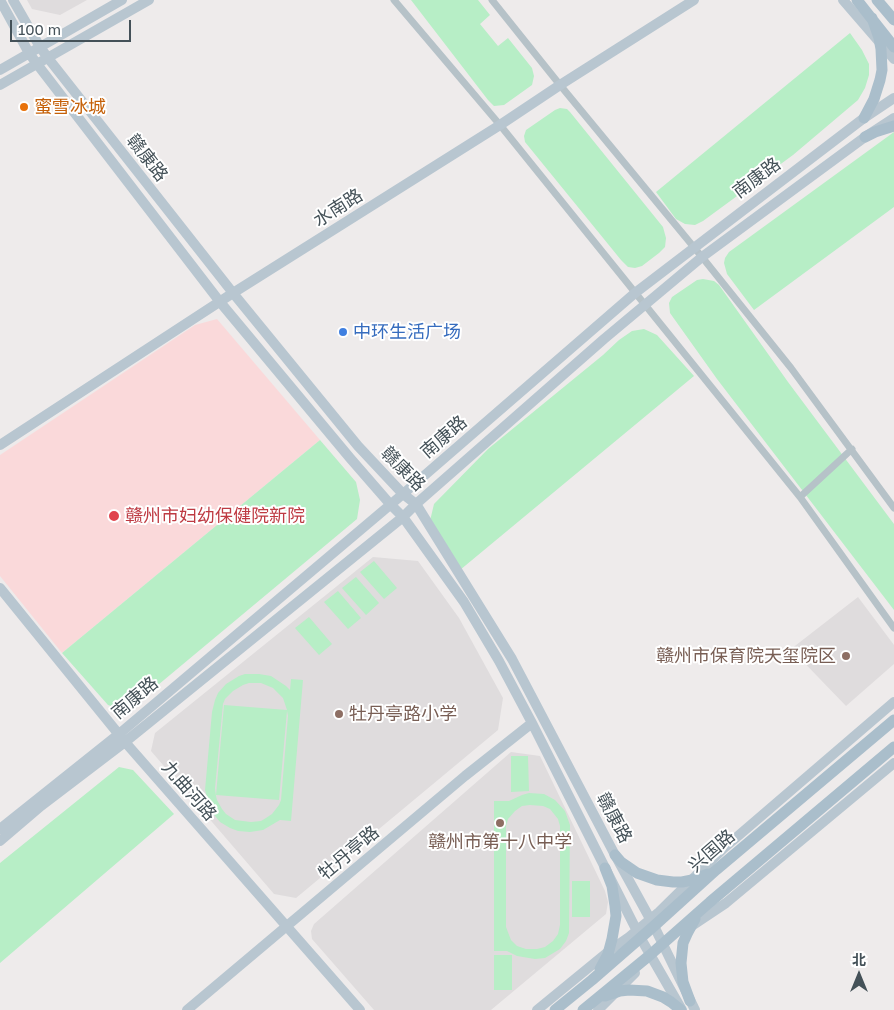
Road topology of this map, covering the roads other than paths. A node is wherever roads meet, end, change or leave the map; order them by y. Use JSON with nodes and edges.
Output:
{"nodes":[{"id":1,"x":0,"y":0,"type":"edge"},
{"id":2,"x":13,"y":0,"type":"edge"},
{"id":3,"x":122,"y":0,"type":"edge"},
{"id":4,"x":149,"y":0,"type":"edge"},
{"id":5,"x":394,"y":0,"type":"edge"},
{"id":6,"x":492,"y":0,"type":"edge"},
{"id":7,"x":694,"y":0,"type":"edge"},
{"id":8,"x":843,"y":0,"type":"edge"},
{"id":9,"x":857,"y":0,"type":"edge"},
{"id":10,"x":877,"y":0,"type":"edge"},
{"id":11,"x":884,"y":0,"type":"edge"},
{"id":12,"x":894,"y":12,"type":"edge"},
{"id":13,"x":872,"y":18,"type":"junction"},
{"id":14,"x":894,"y":20,"type":"edge"},
{"id":15,"x":880,"y":43,"type":"junction"},
{"id":16,"x":40,"y":47,"type":"junction"},
{"id":17,"x":894,"y":47,"type":"edge"},
{"id":18,"x":30,"y":53,"type":"junction"},
{"id":19,"x":48,"y":58,"type":"junction"},
{"id":20,"x":894,"y":59,"type":"edge"},
{"id":21,"x":37,"y":64,"type":"junction"},
{"id":22,"x":0,"y":70,"type":"edge"},
{"id":23,"x":0,"y":85,"type":"edge"},
{"id":24,"x":560,"y":86,"type":"junction"},
{"id":25,"x":894,"y":98,"type":"edge"},
{"id":26,"x":864,"y":118,"type":"junction"},
{"id":27,"x":894,"y":118,"type":"edge"},
{"id":28,"x":500,"y":125,"type":"junction"},
{"id":29,"x":894,"y":126,"type":"edge"},
{"id":30,"x":865,"y":137,"type":"junction"},
{"id":31,"x":693,"y":247,"type":"junction"},
{"id":32,"x":702,"y":257,"type":"junction"},
{"id":33,"x":233,"y":293,"type":"junction"},
{"id":34,"x":635,"y":293,"type":"junction"},
{"id":35,"x":220,"y":302,"type":"junction"},
{"id":36,"x":645,"y":305,"type":"junction"},
{"id":37,"x":0,"y":444,"type":"edge"},
{"id":38,"x":852,"y":449,"type":"junction"},
{"id":39,"x":403,"y":494,"type":"junction"},
{"id":40,"x":800,"y":497,"type":"junction"},
{"id":41,"x":390,"y":504,"type":"junction"},
{"id":42,"x":416,"y":504,"type":"junction"},
{"id":43,"x":894,"y":508,"type":"edge"},
{"id":44,"x":403,"y":517,"type":"junction"},
{"id":45,"x":0,"y":588,"type":"edge"},
{"id":46,"x":894,"y":628,"type":"edge"},
{"id":47,"x":894,"y":702,"type":"edge"},
{"id":48,"x":894,"y":720,"type":"edge"},
{"id":49,"x":532,"y":723,"type":"junction"},
{"id":50,"x":122,"y":738,"type":"junction"},
{"id":51,"x":894,"y":746,"type":"edge"},
{"id":52,"x":894,"y":763,"type":"edge"},
{"id":53,"x":0,"y":828,"type":"edge"},
{"id":54,"x":0,"y":841,"type":"edge"},
{"id":55,"x":615,"y":855,"type":"junction"},
{"id":56,"x":605,"y":868,"type":"junction"},
{"id":57,"x":716,"y":870,"type":"junction"},
{"id":58,"x":692,"y":880,"type":"junction"},
{"id":59,"x":710,"y":902,"type":"junction"},
{"id":60,"x":652,"y":923,"type":"junction"},
{"id":61,"x":286,"y":927,"type":"junction"},
{"id":62,"x":690,"y":927,"type":"junction"},
{"id":63,"x":638,"y":934,"type":"junction"},
{"id":64,"x":663,"y":945,"type":"junction"},
{"id":65,"x":609,"y":951,"type":"junction"},
{"id":66,"x":651,"y":956,"type":"junction"},
{"id":67,"x":592,"y":980,"type":"junction"},
{"id":68,"x":616,"y":992,"type":"junction"},
{"id":69,"x":596,"y":1006,"type":"edge"},
{"id":70,"x":687,"y":1008,"type":"edge"},
{"id":71,"x":187,"y":1010,"type":"edge"},
{"id":72,"x":360,"y":1010,"type":"edge"},
{"id":73,"x":537,"y":1010,"type":"edge"},
{"id":74,"x":555,"y":1010,"type":"edge"},
{"id":75,"x":584,"y":1010,"type":"edge"}],
"edges":[{"from":1,"to":18,"type":"main road","name":"赣康路"},
{"from":2,"to":16,"type":"main road","name":"赣康路"},
{"from":3,"to":16,"type":"main road"},
{"from":4,"to":19,"type":"main road"},
{"from":5,"to":28,"type":"street"},
{"from":6,"to":24,"type":"street"},
{"from":7,"to":24,"type":"main road","name":"水南路"},
{"from":8,"to":15,"type":"main road"},
{"from":9,"to":13,"type":"main road"},
{"from":10,"to":14,"type":"main road"},
{"from":11,"to":12,"type":"main road"},
{"from":13,"to":15,"type":"main road"},
{"from":13,"to":17,"type":"main road"},
{"from":15,"to":20,"type":"main road"},
{"from":15,"to":26,"type":"main road"},
{"from":16,"to":18,"type":"main road"},
{"from":16,"to":19,"type":"main road","name":"赣康路"},
{"from":18,"to":21,"type":"main road","name":"赣康路"},
{"from":18,"to":22,"type":"main road"},
{"from":19,"to":21,"type":"main road"},
{"from":19,"to":33,"type":"main road","name":"赣康路"},
{"from":21,"to":23,"type":"main road"},
{"from":21,"to":35,"type":"main road","name":"赣康路"},
{"from":24,"to":28,"type":"main road","name":"水南路"},
{"from":24,"to":31,"type":"street"},
{"from":25,"to":26,"type":"main road","name":"南康路"},
{"from":26,"to":31,"type":"main road","name":"南康路"},
{"from":27,"to":30,"type":"main road","name":"南康路"},
{"from":28,"to":33,"type":"main road","name":"水南路"},
{"from":28,"to":34,"type":"street"},
{"from":29,"to":30,"type":"main road"},
{"from":30,"to":32,"type":"main road","name":"南康路"},
{"from":31,"to":32,"type":"street"},
{"from":31,"to":34,"type":"main road","name":"南康路"},
{"from":32,"to":36,"type":"main road","name":"南康路"},
{"from":32,"to":38,"type":"street"},
{"from":33,"to":35,"type":"main road","name":"水南路"},
{"from":33,"to":39,"type":"main road","name":"赣康路"},
{"from":34,"to":36,"type":"street"},
{"from":34,"to":39,"type":"main road","name":"南康路"},
{"from":35,"to":37,"type":"main road","name":"水南路"},
{"from":35,"to":41,"type":"main road","name":"赣康路"},
{"from":36,"to":40,"type":"street"},
{"from":36,"to":42,"type":"main road","name":"南康路"},
{"from":38,"to":40,"type":"street"},
{"from":38,"to":43,"type":"street"},
{"from":39,"to":41,"type":"main road","name":"南康路"},
{"from":39,"to":42,"type":"main road","name":"赣康路"},
{"from":40,"to":46,"type":"street"},
{"from":41,"to":44,"type":"main road","name":"赣康路"},
{"from":41,"to":50,"type":"main road","name":"南康路"},
{"from":42,"to":44,"type":"main road","name":"南康路"},
{"from":42,"to":55,"type":"main road","name":"赣康路"},
{"from":44,"to":49,"type":"main road","name":"赣康路"},
{"from":44,"to":50,"type":"main road","name":"南康路"},
{"from":45,"to":50,"type":"main road","name":"九曲河路"},
{"from":47,"to":58,"type":"main road"},
{"from":48,"to":57,"type":"main road","name":"兴国路"},
{"from":49,"to":56,"type":"main road","name":"赣康路"},
{"from":49,"to":61,"type":"main road","name":"牡丹亭路"},
{"from":50,"to":53,"type":"main road","name":"南康路"},
{"from":50,"to":54,"type":"main road","name":"南康路"},
{"from":50,"to":61,"type":"main road","name":"九曲河路"},
{"from":51,"to":59,"type":"main road"},
{"from":52,"to":62,"type":"main road"},
{"from":55,"to":58,"type":"main road"},
{"from":55,"to":60,"type":"main road","name":"赣康路"},
{"from":56,"to":63,"type":"main road","name":"赣康路"},
{"from":56,"to":65,"type":"main road"},
{"from":57,"to":58,"type":"main road"},
{"from":57,"to":60,"type":"main road","name":"兴国路"},
{"from":58,"to":60,"type":"main road"},
{"from":59,"to":62,"type":"main road"},
{"from":59,"to":64,"type":"main road"},
{"from":60,"to":63,"type":"main road","name":"兴国路"},
{"from":60,"to":64,"type":"main road","name":"赣康路"},
{"from":61,"to":71,"type":"main road","name":"牡丹亭路"},
{"from":61,"to":72,"type":"main road","name":"九曲河路"},
{"from":62,"to":64,"type":"main road"},
{"from":62,"to":70,"type":"main road"},
{"from":63,"to":65,"type":"main road"},
{"from":63,"to":66,"type":"main road","name":"赣康路"},
{"from":63,"to":67,"type":"main road","name":"兴国路"},
{"from":64,"to":66,"type":"main road"},
{"from":64,"to":70,"type":"main road","name":"赣康路"},
{"from":65,"to":67,"type":"main road"},
{"from":65,"to":73,"type":"main road"},
{"from":66,"to":68,"type":"main road"},
{"from":66,"to":69,"type":"main road"},
{"from":66,"to":70,"type":"main road","name":"赣康路"},
{"from":67,"to":74,"type":"main road","name":"兴国路"},
{"from":68,"to":69,"type":"main road"},
{"from":68,"to":70,"type":"main road"},
{"from":69,"to":75,"type":"main road"}]}
